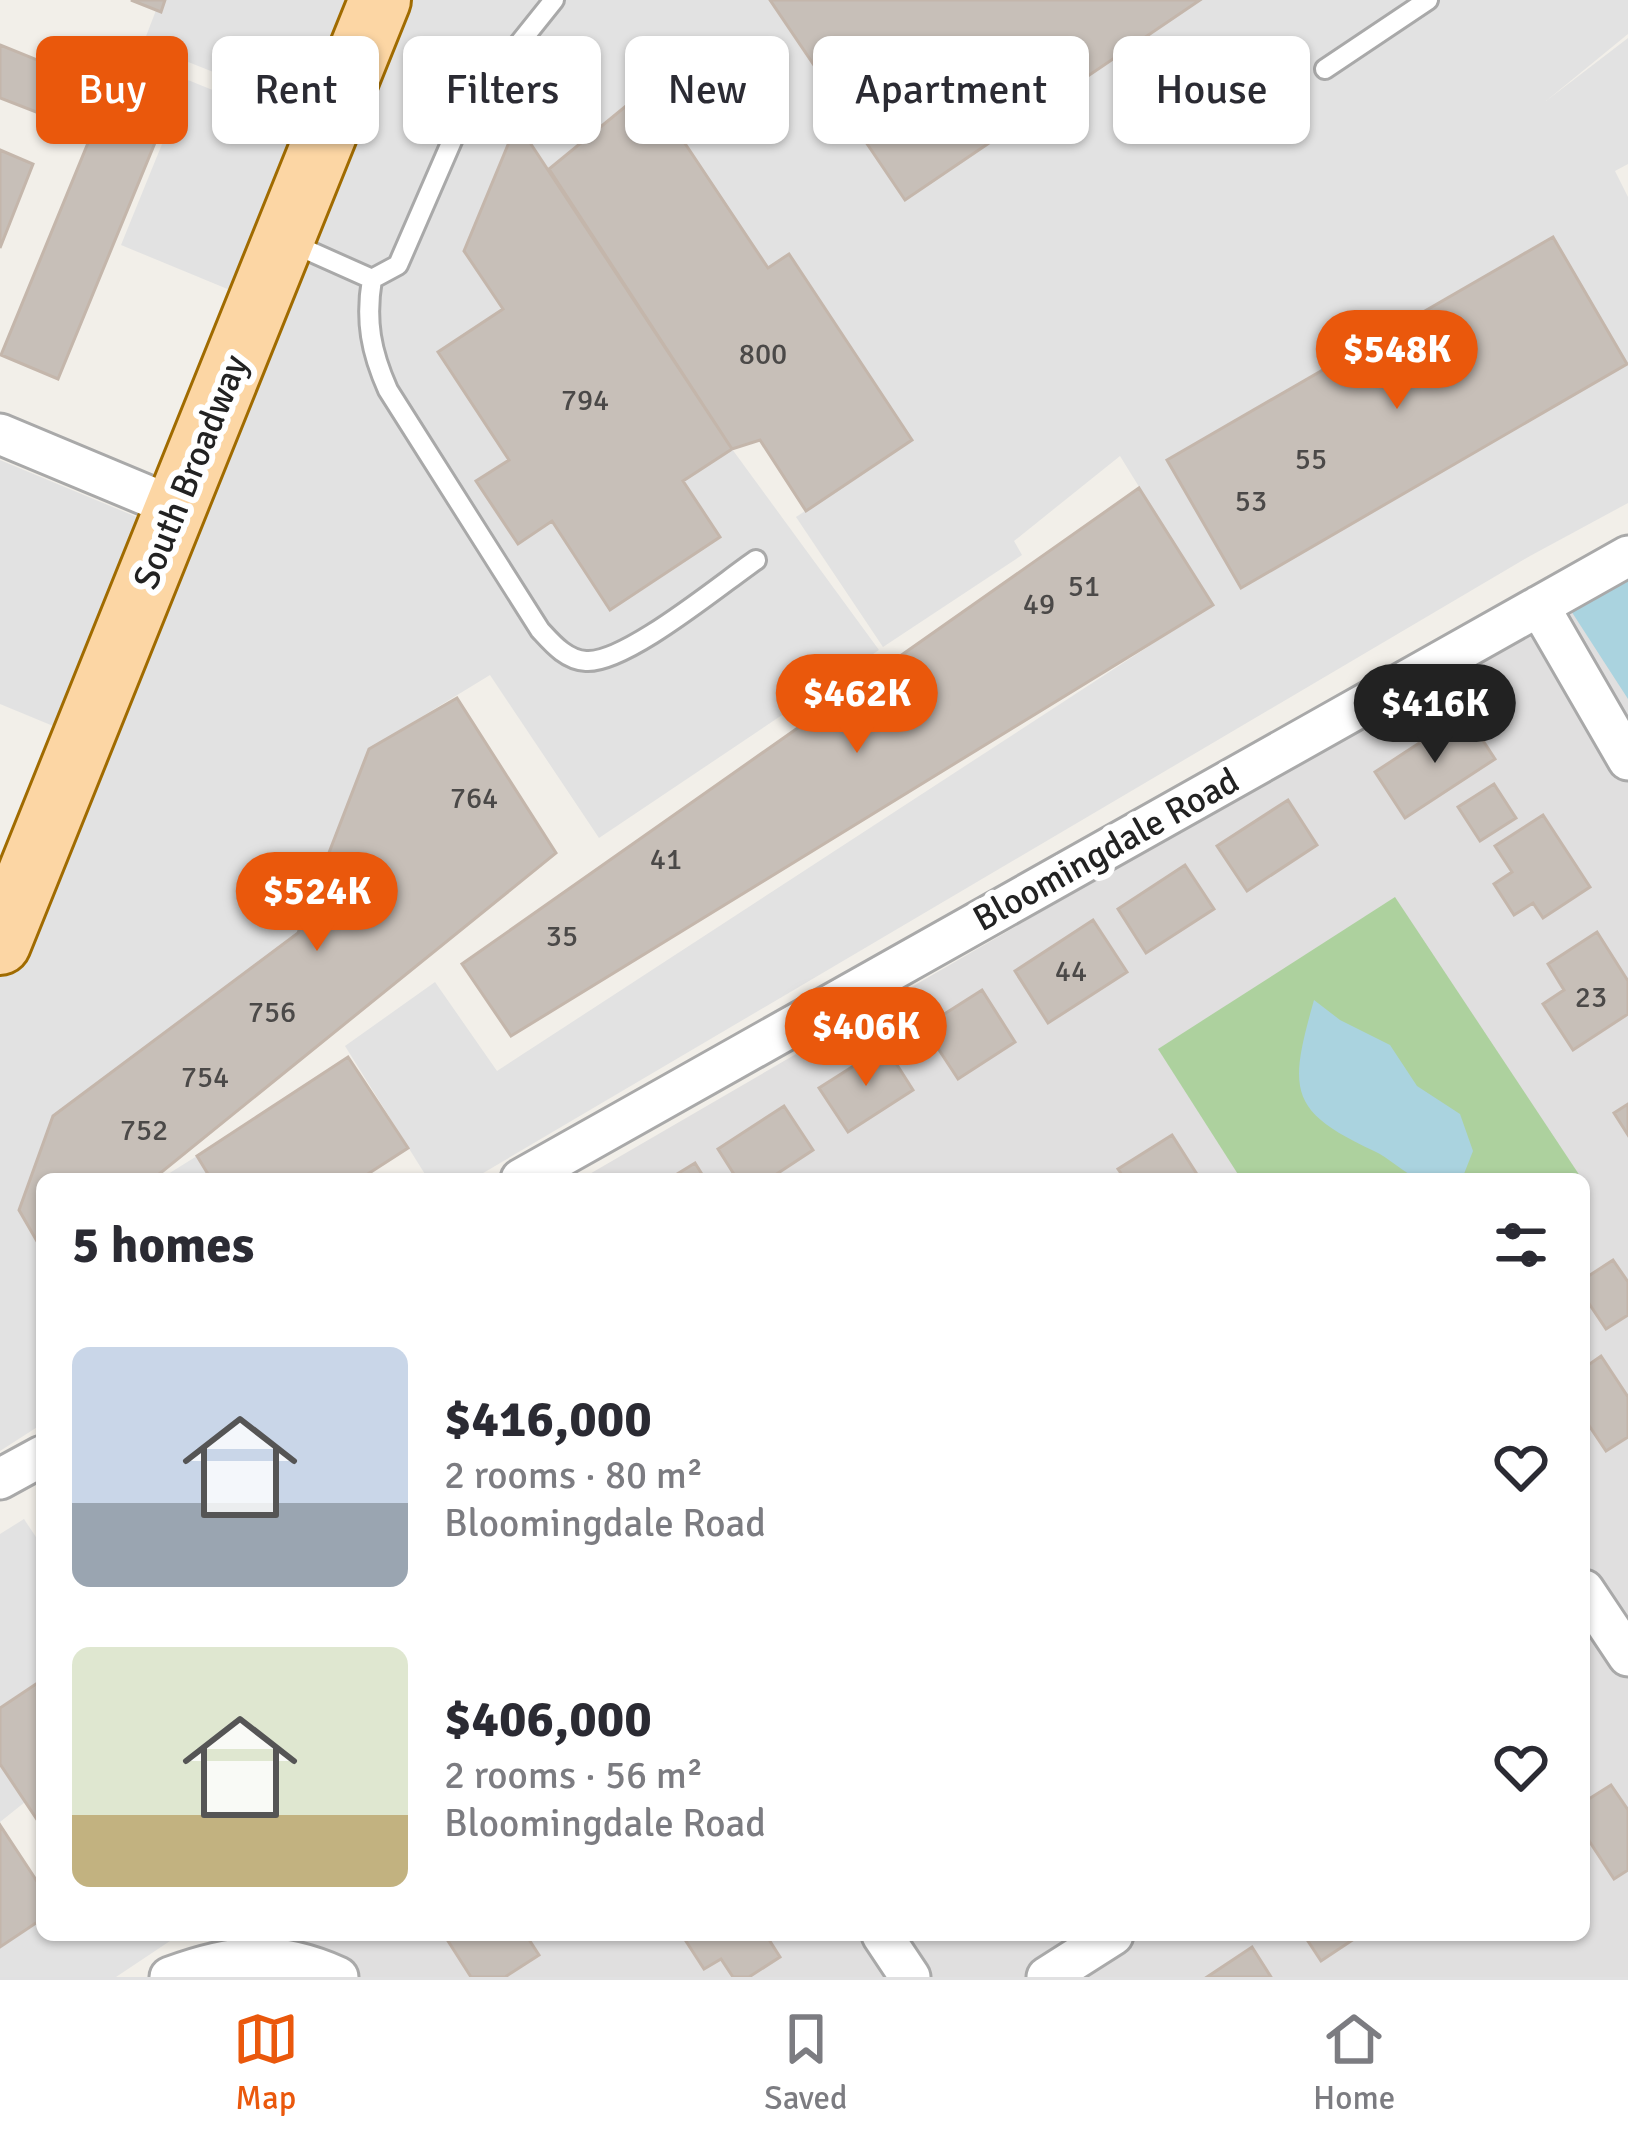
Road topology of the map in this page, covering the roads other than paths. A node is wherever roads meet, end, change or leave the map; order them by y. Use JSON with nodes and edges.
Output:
{"nodes":[{"id":1,"x":380,"y":0,"type":"edge"},
{"id":2,"x":554,"y":0,"type":"edge"},
{"id":3,"x":1428,"y":0,"type":"edge"},
{"id":4,"x":525,"y":36,"type":"edge"},
{"id":5,"x":1325,"y":69,"type":"dead end"},
{"id":6,"x":451,"y":144,"type":"edge"},
{"id":7,"x":284,"y":240,"type":"junction"},
{"id":8,"x":372,"y":279,"type":"junction"},
{"id":9,"x":0,"y":434,"type":"edge"},
{"id":10,"x":177,"y":508,"type":"junction"},
{"id":11,"x":1628,"y":556,"type":"edge"},
{"id":12,"x":756,"y":560,"type":"dead end"},
{"id":13,"x":1539,"y":606,"type":"junction"},
{"id":14,"x":1628,"y":760,"type":"edge"},
{"id":15,"x":0,"y":944,"type":"edge"},
{"id":16,"x":532,"y":1173,"type":"edge"},
{"id":17,"x":36,"y":1459,"type":"edge"},
{"id":18,"x":0,"y":1479,"type":"edge"},
{"id":19,"x":1590,"y":1599,"type":"edge"},
{"id":20,"x":1628,"y":1656,"type":"edge"},
{"id":21,"x":886,"y":1941,"type":"edge"},
{"id":22,"x":1103,"y":1941,"type":"edge"},
{"id":23,"x":170,"y":1977,"type":"edge"},
{"id":24,"x":338,"y":1977,"type":"edge"},
{"id":25,"x":910,"y":1977,"type":"edge"},
{"id":26,"x":1047,"y":1977,"type":"edge"}],
"edges":[{"from":1,"to":7,"type":"main road","name":"South Broadway"},
{"from":2,"to":4,"type":"lane"},
{"from":3,"to":5,"type":"lane"},
{"from":6,"to":8,"type":"lane"},
{"from":7,"to":8,"type":"lane"},
{"from":7,"to":10,"type":"main road","name":"South Broadway"},
{"from":8,"to":12,"type":"lane"},
{"from":9,"to":10,"type":"street"},
{"from":10,"to":15,"type":"main road","name":"South Broadway"},
{"from":11,"to":13,"type":"street","name":"Bloomingdale Road"},
{"from":13,"to":14,"type":"street"},
{"from":13,"to":16,"type":"street","name":"Bloomingdale Road"},
{"from":17,"to":18,"type":"street"},
{"from":19,"to":20,"type":"street"},
{"from":21,"to":25,"type":"street"},
{"from":22,"to":26,"type":"street"},
{"from":23,"to":24,"type":"street"}]}
